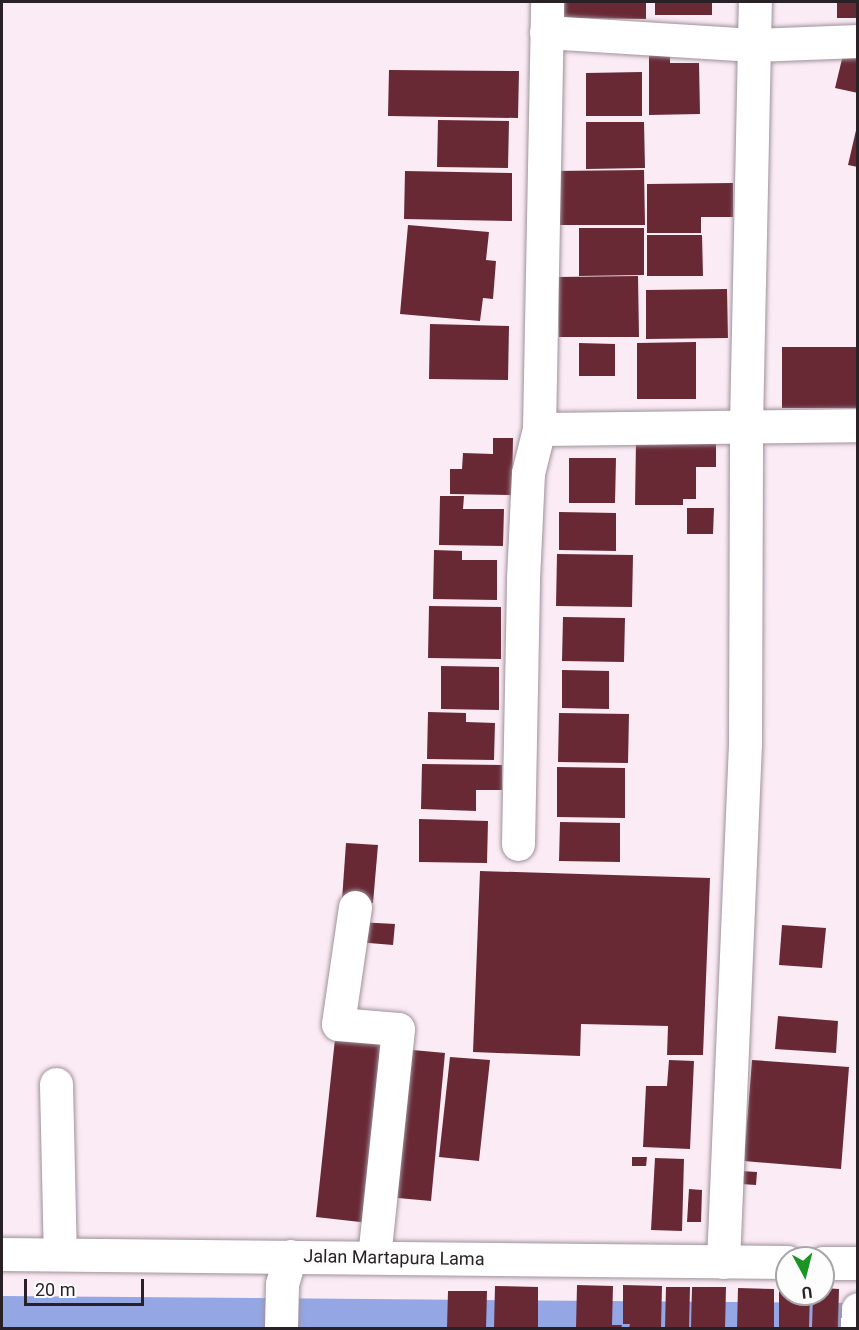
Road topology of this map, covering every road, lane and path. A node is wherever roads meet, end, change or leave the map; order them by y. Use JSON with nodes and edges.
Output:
{"nodes":[{"id":1,"x":755,"y":2,"type":"edge"},
{"id":2,"x":546,"y":17,"type":"edge"},
{"id":3,"x":858,"y":41,"type":"edge"},
{"id":4,"x":754,"y":45,"type":"junction"},
{"id":5,"x":746,"y":425,"type":"junction"},
{"id":6,"x":858,"y":425,"type":"edge"},
{"id":7,"x":539,"y":429,"type":"junction"},
{"id":8,"x":518,"y":844,"type":"dead end"},
{"id":9,"x":355,"y":907,"type":"dead end"},
{"id":10,"x":56,"y":1084,"type":"dead end"},
{"id":11,"x":2,"y":1254,"type":"edge"},
{"id":12,"x":60,"y":1254,"type":"junction"},
{"id":13,"x":374,"y":1257,"type":"junction"},
{"id":14,"x":723,"y":1262,"type":"junction"},
{"id":15,"x":775,"y":1262,"type":"edge"},
{"id":16,"x":835,"y":1263,"type":"edge"},
{"id":17,"x":858,"y":1263,"type":"edge"},
{"id":18,"x":286,"y":1270,"type":"junction"},
{"id":19,"x":858,"y":1309,"type":"edge"},
{"id":20,"x":281,"y":1329,"type":"edge"},
{"id":21,"x":857,"y":1329,"type":"edge"}],
"edges":[{"from":1,"to":4,"type":"street"},
{"from":2,"to":4,"type":"street"},
{"from":2,"to":7,"type":"street"},
{"from":3,"to":4,"type":"street"},
{"from":4,"to":5,"type":"street"},
{"from":5,"to":6,"type":"street"},
{"from":5,"to":7,"type":"street"},
{"from":5,"to":14,"type":"street"},
{"from":7,"to":8,"type":"street"},
{"from":9,"to":13,"type":"street"},
{"from":10,"to":12,"type":"street"},
{"from":11,"to":12,"type":"street","name":"Jalan Martapura Lama"},
{"from":12,"to":18,"type":"street","name":"Jalan Martapura Lama"},
{"from":13,"to":14,"type":"street","name":"Jalan Martapura Lama"},
{"from":13,"to":18,"type":"street","name":"Jalan Martapura Lama"},
{"from":14,"to":15,"type":"street","name":"Jalan Martapura Lama"},
{"from":16,"to":17,"type":"street"},
{"from":18,"to":20,"type":"street"},
{"from":19,"to":21,"type":"street"}]}
